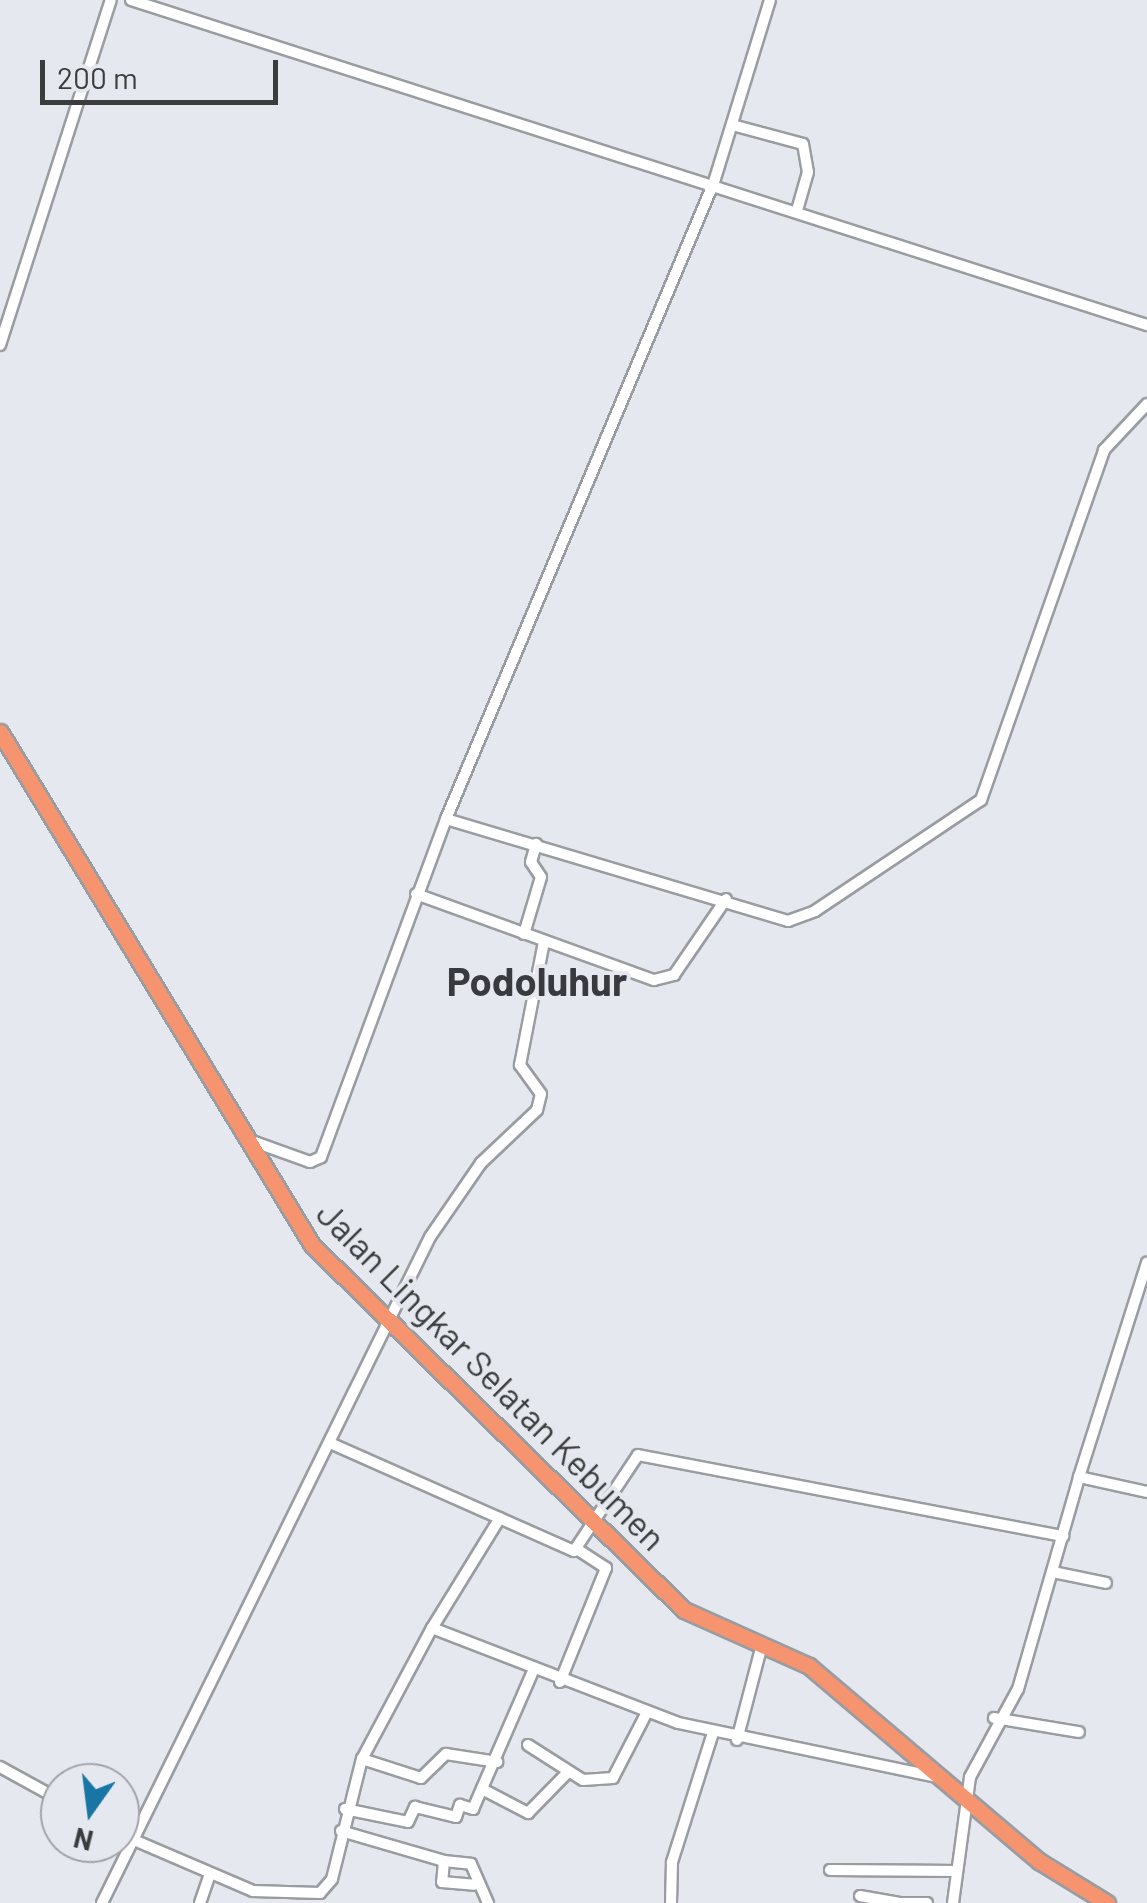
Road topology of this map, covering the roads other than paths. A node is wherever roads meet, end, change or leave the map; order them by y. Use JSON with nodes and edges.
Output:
{"nodes":[{"id":1,"x":111,"y":0,"type":"edge"},
{"id":2,"x":131,"y":0,"type":"edge"},
{"id":3,"x":770,"y":0,"type":"edge"},
{"id":4,"x":736,"y":126,"type":"junction"},
{"id":5,"x":714,"y":182,"type":"junction"},
{"id":6,"x":797,"y":210,"type":"junction"},
{"id":7,"x":1147,"y":325,"type":"edge"},
{"id":8,"x":0,"y":345,"type":"edge"},
{"id":9,"x":1147,"y":404,"type":"edge"},
{"id":10,"x":0,"y":732,"type":"edge"},
{"id":11,"x":446,"y":820,"type":"junction"},
{"id":12,"x":536,"y":844,"type":"junction"},
{"id":13,"x":416,"y":894,"type":"junction"},
{"id":14,"x":726,"y":900,"type":"junction"},
{"id":15,"x":524,"y":934,"type":"junction"},
{"id":16,"x":544,"y":941,"type":"junction"},
{"id":17,"x":239,"y":1136,"type":"junction"},
{"id":18,"x":1147,"y":1262,"type":"edge"},
{"id":19,"x":392,"y":1327,"type":"junction"},
{"id":20,"x":334,"y":1445,"type":"junction"},
{"id":21,"x":1079,"y":1477,"type":"junction"},
{"id":22,"x":1147,"y":1492,"type":"edge"},
{"id":23,"x":500,"y":1518,"type":"junction"},
{"id":24,"x":598,"y":1519,"type":"junction"},
{"id":25,"x":1064,"y":1536,"type":"junction"},
{"id":26,"x":578,"y":1550,"type":"junction"},
{"id":27,"x":1053,"y":1572,"type":"junction"},
{"id":28,"x":1106,"y":1584,"type":"dead end"},
{"id":29,"x":432,"y":1628,"type":"junction"},
{"id":30,"x":762,"y":1645,"type":"junction"},
{"id":31,"x":533,"y":1671,"type":"junction"},
{"id":32,"x":560,"y":1682,"type":"junction"},
{"id":33,"x":646,"y":1714,"type":"junction"},
{"id":34,"x":994,"y":1718,"type":"junction"},
{"id":35,"x":1078,"y":1732,"type":"dead end"},
{"id":36,"x":713,"y":1733,"type":"junction"},
{"id":37,"x":737,"y":1740,"type":"junction"},
{"id":38,"x":528,"y":1745,"type":"dead end"},
{"id":39,"x":362,"y":1759,"type":"junction"},
{"id":40,"x":497,"y":1762,"type":"junction"},
{"id":41,"x":0,"y":1767,"type":"edge"},
{"id":42,"x":567,"y":1774,"type":"junction"},
{"id":43,"x":948,"y":1778,"type":"junction"},
{"id":44,"x":40,"y":1789,"type":"edge"},
{"id":45,"x":484,"y":1790,"type":"junction"},
{"id":46,"x":965,"y":1795,"type":"junction"},
{"id":47,"x":345,"y":1809,"type":"junction"},
{"id":48,"x":341,"y":1830,"type":"junction"},
{"id":49,"x":140,"y":1832,"type":"edge"},
{"id":50,"x":140,"y":1844,"type":"edge"},
{"id":51,"x":444,"y":1861,"type":"junction"},
{"id":52,"x":124,"y":1863,"type":"edge"},
{"id":53,"x":830,"y":1870,"type":"dead end"},
{"id":54,"x":957,"y":1872,"type":"junction"},
{"id":55,"x":210,"y":1874,"type":"junction"},
{"id":56,"x":474,"y":1886,"type":"junction"},
{"id":57,"x":860,"y":1896,"type":"dead end"},
{"id":58,"x":292,"y":1900,"type":"edge"},
{"id":59,"x":102,"y":1903,"type":"edge"},
{"id":60,"x":200,"y":1903,"type":"edge"},
{"id":61,"x":488,"y":1903,"type":"edge"},
{"id":62,"x":671,"y":1903,"type":"edge"},
{"id":63,"x":898,"y":1903,"type":"edge"},
{"id":64,"x":927,"y":1903,"type":"edge"},
{"id":65,"x":954,"y":1903,"type":"edge"},
{"id":66,"x":1106,"y":1903,"type":"edge"}],
"edges":[{"from":1,"to":8,"type":"street"},
{"from":2,"to":5,"type":"street"},
{"from":3,"to":4,"type":"street"},
{"from":4,"to":5,"type":"street"},
{"from":4,"to":6,"type":"street"},
{"from":5,"to":6,"type":"street"},
{"from":5,"to":11,"type":"street"},
{"from":6,"to":7,"type":"street"},
{"from":9,"to":14,"type":"street"},
{"from":10,"to":17,"type":"highway","name":"Jalan Lingkar Selatan Kebumen"},
{"from":11,"to":12,"type":"street"},
{"from":11,"to":13,"type":"street"},
{"from":12,"to":14,"type":"street"},
{"from":12,"to":15,"type":"street"},
{"from":13,"to":15,"type":"street"},
{"from":13,"to":17,"type":"street"},
{"from":14,"to":16,"type":"street"},
{"from":15,"to":16,"type":"street"},
{"from":16,"to":19,"type":"street"},
{"from":17,"to":19,"type":"highway","name":"Jalan Lingkar Selatan Kebumen"},
{"from":18,"to":21,"type":"street"},
{"from":19,"to":20,"type":"street"},
{"from":19,"to":24,"type":"highway","name":"Jalan Lingkar Selatan Kebumen"},
{"from":20,"to":23,"type":"street"},
{"from":20,"to":49,"type":"street"},
{"from":21,"to":22,"type":"street"},
{"from":21,"to":25,"type":"street"},
{"from":23,"to":26,"type":"street"},
{"from":23,"to":29,"type":"street"},
{"from":24,"to":25,"type":"street"},
{"from":24,"to":26,"type":"street"},
{"from":24,"to":30,"type":"highway","name":"Jalan Lingkar Selatan Kebumen"},
{"from":25,"to":27,"type":"street"},
{"from":26,"to":32,"type":"street"},
{"from":27,"to":28,"type":"street"},
{"from":27,"to":34,"type":"street"},
{"from":29,"to":31,"type":"street"},
{"from":29,"to":39,"type":"street"},
{"from":30,"to":37,"type":"street"},
{"from":30,"to":43,"type":"highway","name":"Jalan Lingkar Selatan Kebumen"},
{"from":31,"to":32,"type":"street"},
{"from":31,"to":40,"type":"street"},
{"from":32,"to":33,"type":"street"},
{"from":33,"to":36,"type":"street"},
{"from":33,"to":42,"type":"street"},
{"from":34,"to":35,"type":"street"},
{"from":34,"to":46,"type":"street"},
{"from":36,"to":37,"type":"street"},
{"from":36,"to":62,"type":"street"},
{"from":37,"to":43,"type":"street"},
{"from":38,"to":42,"type":"street"},
{"from":39,"to":40,"type":"street"},
{"from":39,"to":47,"type":"street"},
{"from":40,"to":45,"type":"street"},
{"from":41,"to":44,"type":"street"},
{"from":42,"to":45,"type":"street"},
{"from":43,"to":46,"type":"highway","name":"Jalan Lingkar Selatan Kebumen"},
{"from":45,"to":47,"type":"street"},
{"from":46,"to":54,"type":"street"},
{"from":46,"to":66,"type":"highway","name":"Jalan Lingkar Selatan Kebumen"},
{"from":47,"to":48,"type":"street"},
{"from":48,"to":51,"type":"street"},
{"from":48,"to":58,"type":"street"},
{"from":50,"to":55,"type":"street"},
{"from":51,"to":56,"type":"street"},
{"from":51,"to":56,"type":"street"},
{"from":52,"to":59,"type":"street"},
{"from":53,"to":54,"type":"street"},
{"from":54,"to":65,"type":"street"},
{"from":55,"to":58,"type":"street"},
{"from":55,"to":60,"type":"street"},
{"from":56,"to":61,"type":"street"},
{"from":57,"to":63,"type":"street"},
{"from":63,"to":64,"type":"street"}]}
